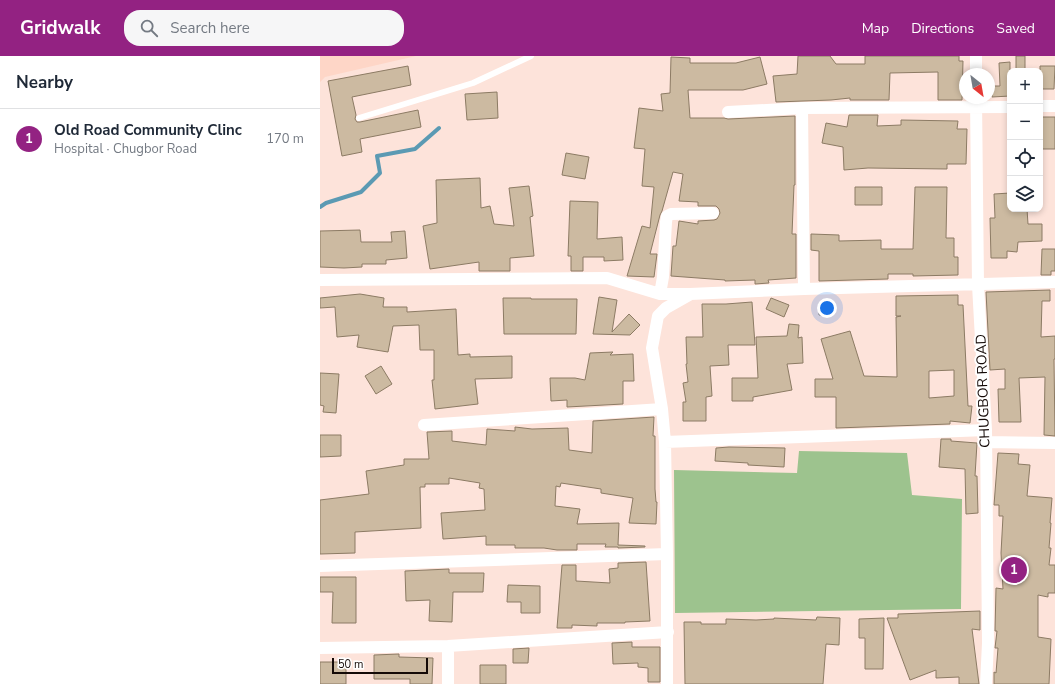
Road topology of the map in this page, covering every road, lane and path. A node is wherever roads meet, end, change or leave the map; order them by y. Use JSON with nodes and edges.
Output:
{"nodes":[{"id":1,"x":531,"y":56,"type":"edge"},
{"id":2,"x":976,"y":56,"type":"edge"},
{"id":3,"x":976,"y":68,"type":"edge"},
{"id":4,"x":959,"y":103,"type":"edge"},
{"id":5,"x":976,"y":104,"type":"edge"},
{"id":6,"x":984,"y":104,"type":"edge"},
{"id":7,"x":1043,"y":106,"type":"edge"},
{"id":8,"x":1055,"y":106,"type":"edge"},
{"id":9,"x":1007,"y":107,"type":"edge"},
{"id":10,"x":802,"y":108,"type":"junction"},
{"id":11,"x":728,"y":112,"type":"dead end"},
{"id":12,"x":359,"y":118,"type":"dead end"},
{"id":13,"x":713,"y":213,"type":"dead end"},
{"id":14,"x":320,"y":280,"type":"edge"},
{"id":15,"x":1055,"y":282,"type":"edge"},
{"id":16,"x":978,"y":285,"type":"junction"},
{"id":17,"x":804,"y":288,"type":"junction"},
{"id":18,"x":660,"y":294,"type":"junction"},
{"id":19,"x":690,"y":294,"type":"junction"},
{"id":20,"x":662,"y":409,"type":"junction"},
{"id":21,"x":424,"y":425,"type":"dead end"},
{"id":22,"x":985,"y":436,"type":"junction"},
{"id":23,"x":665,"y":442,"type":"junction"},
{"id":24,"x":1055,"y":443,"type":"edge"},
{"id":25,"x":667,"y":554,"type":"junction"},
{"id":26,"x":320,"y":566,"type":"edge"},
{"id":27,"x":668,"y":632,"type":"junction"},
{"id":28,"x":448,"y":646,"type":"junction"},
{"id":29,"x":320,"y":648,"type":"edge"},
{"id":30,"x":448,"y":684,"type":"edge"},
{"id":31,"x":667,"y":684,"type":"edge"},
{"id":32,"x":986,"y":684,"type":"edge"}],
"edges":[{"from":1,"to":12,"type":"lane"},
{"from":2,"to":3,"type":"street"},
{"from":4,"to":10,"type":"street"},
{"from":5,"to":16,"type":"street","name":"CHUGBOR ROAD"},
{"from":6,"to":9,"type":"street"},
{"from":7,"to":8,"type":"street"},
{"from":10,"to":11,"type":"street"},
{"from":10,"to":17,"type":"street"},
{"from":13,"to":18,"type":"street"},
{"from":14,"to":18,"type":"street"},
{"from":15,"to":16,"type":"street"},
{"from":16,"to":17,"type":"street"},
{"from":16,"to":22,"type":"street","name":"CHUGBOR ROAD"},
{"from":17,"to":19,"type":"street"},
{"from":18,"to":19,"type":"street"},
{"from":19,"to":20,"type":"street"},
{"from":20,"to":21,"type":"street"},
{"from":20,"to":23,"type":"street"},
{"from":22,"to":23,"type":"street"},
{"from":22,"to":24,"type":"street"},
{"from":22,"to":32,"type":"street","name":"CHUGBOR ROAD"},
{"from":23,"to":25,"type":"street"},
{"from":25,"to":26,"type":"street"},
{"from":25,"to":27,"type":"street"},
{"from":27,"to":28,"type":"street"},
{"from":27,"to":31,"type":"street"},
{"from":28,"to":29,"type":"street"},
{"from":28,"to":30,"type":"street"}]}
